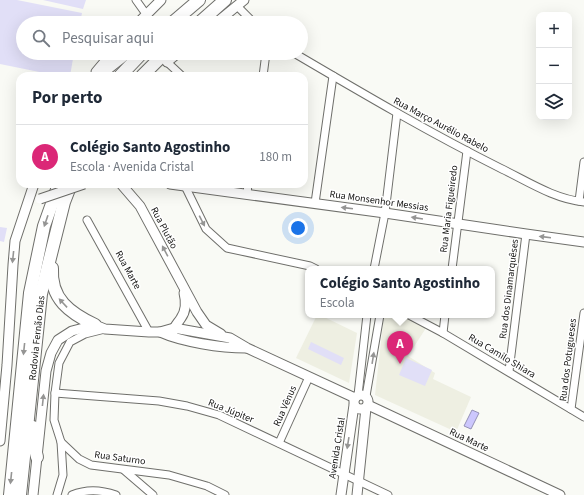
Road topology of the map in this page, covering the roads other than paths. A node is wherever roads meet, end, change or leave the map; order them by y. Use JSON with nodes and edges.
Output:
{"nodes":[{"id":1,"x":136,"y":0,"type":"edge"},
{"id":2,"x":161,"y":0,"type":"edge"},
{"id":3,"x":199,"y":0,"type":"edge"},
{"id":4,"x":225,"y":0,"type":"edge"},
{"id":5,"x":240,"y":3,"type":"edge"},
{"id":6,"x":146,"y":14,"type":"joint"},
{"id":7,"x":179,"y":16,"type":"edge"},
{"id":8,"x":207,"y":16,"type":"edge"},
{"id":9,"x":224,"y":16,"type":"edge"},
{"id":10,"x":249,"y":16,"type":"edge"},
{"id":11,"x":106,"y":60,"type":"edge"},
{"id":12,"x":117,"y":60,"type":"edge"},
{"id":13,"x":135,"y":60,"type":"edge"},
{"id":14,"x":162,"y":60,"type":"edge"},
{"id":15,"x":163,"y":60,"type":"edge"},
{"id":16,"x":169,"y":60,"type":"edge"},
{"id":17,"x":265,"y":60,"type":"edge"},
{"id":18,"x":306,"y":60,"type":"edge"},
{"id":19,"x":96,"y":72,"type":"edge"},
{"id":20,"x":102,"y":72,"type":"edge"},
{"id":21,"x":124,"y":72,"type":"edge"},
{"id":22,"x":147,"y":72,"type":"edge"},
{"id":23,"x":152,"y":72,"type":"edge"},
{"id":24,"x":179,"y":72,"type":"edge"},
{"id":25,"x":264,"y":72,"type":"edge"},
{"id":26,"x":333,"y":76,"type":"junction"},
{"id":27,"x":397,"y":113,"type":"junction"},
{"id":28,"x":467,"y":151,"type":"junction"},
{"id":29,"x":584,"y":162,"type":"edge"},
{"id":30,"x":33,"y":188,"type":"edge"},
{"id":31,"x":58,"y":188,"type":"edge"},
{"id":32,"x":69,"y":188,"type":"edge"},
{"id":33,"x":72,"y":188,"type":"edge"},
{"id":34,"x":124,"y":188,"type":"edge"},
{"id":35,"x":186,"y":188,"type":"edge"},
{"id":36,"x":205,"y":188,"type":"edge"},
{"id":37,"x":248,"y":188,"type":"edge"},
{"id":38,"x":247,"y":194,"type":"junction"},
{"id":39,"x":64,"y":202,"type":"junction"},
{"id":40,"x":581,"y":202,"type":"edge"},
{"id":41,"x":315,"y":204,"type":"junction"},
{"id":42,"x":385,"y":213,"type":"junction"},
{"id":43,"x":22,"y":219,"type":"junction"},
{"id":44,"x":87,"y":220,"type":"dead end"},
{"id":45,"x":458,"y":224,"type":"junction"},
{"id":46,"x":526,"y":234,"type":"junction"},
{"id":47,"x":584,"y":242,"type":"edge"},
{"id":48,"x":310,"y":266,"type":"edge"},
{"id":49,"x":375,"y":266,"type":"edge"},
{"id":50,"x":452,"y":266,"type":"edge"},
{"id":51,"x":183,"y":285,"type":"junction"},
{"id":52,"x":584,"y":313,"type":"edge"},
{"id":53,"x":367,"y":318,"type":"edge"},
{"id":54,"x":379,"y":318,"type":"edge"},
{"id":55,"x":415,"y":318,"type":"edge"},
{"id":56,"x":445,"y":318,"type":"edge"},
{"id":57,"x":100,"y":327,"type":"junction"},
{"id":58,"x":174,"y":328,"type":"junction"},
{"id":59,"x":149,"y":332,"type":"junction"},
{"id":60,"x":160,"y":332,"type":"junction"},
{"id":61,"x":443,"y":333,"type":"junction"},
{"id":62,"x":172,"y":337,"type":"junction"},
{"id":63,"x":230,"y":338,"type":"junction"},
{"id":64,"x":247,"y":348,"type":"junction"},
{"id":65,"x":34,"y":362,"type":"junction"},
{"id":66,"x":7,"y":365,"type":"junction"},
{"id":67,"x":509,"y":371,"type":"junction"},
{"id":68,"x":0,"y":376,"type":"edge"},
{"id":69,"x":309,"y":377,"type":"junction"},
{"id":70,"x":55,"y":393,"type":"junction"},
{"id":71,"x":361,"y":401,"type":"junction"},
{"id":72,"x":572,"y":410,"type":"junction"},
{"id":73,"x":584,"y":417,"type":"edge"},
{"id":74,"x":0,"y":441,"type":"edge"},
{"id":75,"x":61,"y":442,"type":"junction"},
{"id":76,"x":279,"y":443,"type":"junction"},
{"id":77,"x":37,"y":457,"type":"junction"},
{"id":78,"x":124,"y":469,"type":"junction"},
{"id":79,"x":344,"y":475,"type":"junction"},
{"id":80,"x":358,"y":481,"type":"junction"},
{"id":81,"x":10,"y":495,"type":"edge"},
{"id":82,"x":20,"y":495,"type":"edge"},
{"id":83,"x":33,"y":495,"type":"edge"},
{"id":84,"x":57,"y":495,"type":"edge"},
{"id":85,"x":72,"y":495,"type":"edge"},
{"id":86,"x":116,"y":495,"type":"edge"},
{"id":87,"x":153,"y":495,"type":"edge"},
{"id":88,"x":225,"y":495,"type":"edge"},
{"id":89,"x":341,"y":495,"type":"edge"},
{"id":90,"x":357,"y":495,"type":"edge"},
{"id":91,"x":388,"y":495,"type":"edge"},
{"id":92,"x":560,"y":495,"type":"edge"}],
"edges":[{"from":1,"to":6,"type":"street"},
{"from":2,"to":6,"type":"street"},
{"from":3,"to":7,"type":"highway"},
{"from":4,"to":8,"type":"highway"},
{"from":5,"to":9,"type":"street"},
{"from":5,"to":10,"type":"street"},
{"from":11,"to":19,"type":"street"},
{"from":12,"to":20,"type":"highway"},
{"from":13,"to":21,"type":"highway"},
{"from":14,"to":22,"type":"highway"},
{"from":15,"to":23,"type":"highway"},
{"from":16,"to":24,"type":"street"},
{"from":17,"to":25,"type":"street"},
{"from":18,"to":26,"type":"street","name":"Rua Março Aurélio Rabelo"},
{"from":26,"to":27,"type":"street","name":"Rua Março Aurélio Rabelo"},
{"from":26,"to":41,"type":"street"},
{"from":27,"to":28,"type":"street","name":"Rua Março Aurélio Rabelo"},
{"from":27,"to":42,"type":"street"},
{"from":28,"to":40,"type":"street","name":"Rua Março Aurélio Rabelo"},
{"from":28,"to":45,"type":"street","name":"Rua Maria Figueiredo"},
{"from":29,"to":40,"type":"street"},
{"from":30,"to":43,"type":"street"},
{"from":31,"to":81,"type":"highway","name":"Rodovia Fernão Dias","one_way":true},
{"from":32,"to":39,"type":"highway","name":"Rodovia Fernão Dias"},
{"from":33,"to":43,"type":"street","bridge":true},
{"from":51,"to":34,"type":"street","name":"Rua Plutão","one_way":true},
{"from":35,"to":48,"type":"street","one_way":true},
{"from":36,"to":38,"type":"street","name":"Rua Monsenhor Messias"},
{"from":37,"to":38,"type":"street"},
{"from":38,"to":41,"type":"street","name":"Rua Monsenhor Messias"},
{"from":57,"to":39,"type":"highway","one_way":true},
{"from":39,"to":65,"type":"highway","name":"Rodovia Fernão Dias"},
{"from":42,"to":41,"type":"street","name":"Rua Monsenhor Messias","one_way":true},
{"from":45,"to":42,"type":"street","name":"Rua Monsenhor Messias","one_way":true},
{"from":42,"to":49,"type":"street"},
{"from":43,"to":66,"type":"street","one_way":true},
{"from":44,"to":59,"type":"street","name":"Rua Marte"},
{"from":45,"to":46,"type":"street","name":"Rua Monsenhor Messias"},
{"from":45,"to":50,"type":"street","name":"Rua Maria Figueiredo"},
{"from":47,"to":46,"type":"street","name":"Rua Monsenhor Messias","one_way":true},
{"from":46,"to":67,"type":"street","name":"Rua dos Dinamarquêses"},
{"from":51,"to":58,"type":"street","name":"Rua Plutão"},
{"from":51,"to":63,"type":"street","name":"Rua Plutão"},
{"from":52,"to":72,"type":"street","name":"Rua dos Potugueses"},
{"from":53,"to":71,"type":"street","name":"Avenida Cristal"},
{"from":71,"to":54,"type":"street","name":"Avenida Cristal","one_way":true},
{"from":55,"to":61,"type":"street","name":"Rua Camilo Shiara"},
{"from":56,"to":61,"type":"street"},
{"from":57,"to":59,"type":"street","name":"Rua Marte"},
{"from":57,"to":70,"type":"street","name":"Rua Saturno"},
{"from":77,"to":57,"type":"street","name":"Rua Marte","one_way":true},
{"from":58,"to":60,"type":"street","name":"Rua Marte"},
{"from":58,"to":62,"type":"street","name":"Rua Plutão"},
{"from":58,"to":63,"type":"street","name":"Rua Marte"},
{"from":59,"to":60,"type":"street","name":"Rua Marte"},
{"from":60,"to":62,"type":"street","name":"Rua Marte"},
{"from":61,"to":67,"type":"street","name":"Rua Camilo Shiara"},
{"from":62,"to":64,"type":"street","name":"Rua Marte"},
{"from":63,"to":64,"type":"street","name":"Rua Marte"},
{"from":64,"to":69,"type":"street","name":"Rua Marte"},
{"from":65,"to":77,"type":"highway"},
{"from":65,"to":82,"type":"highway","name":"Rodovia Fernão Dias"},
{"from":66,"to":68,"type":"street"},
{"from":66,"to":74,"type":"street"},
{"from":67,"to":72,"type":"street","name":"Rua Camilo Shiara"},
{"from":69,"to":71,"type":"street","name":"Rua Marte"},
{"from":69,"to":76,"type":"street","name":"Rua Vênus"},
{"from":70,"to":75,"type":"street","name":"Rua Saturno"},
{"from":70,"to":76,"type":"street","name":"Rua Júpiter"},
{"from":71,"to":79,"type":"street","name":"Avenida Cristal","one_way":true},
{"from":71,"to":80,"type":"street","name":"Avenida Cristal"},
{"from":71,"to":92,"type":"street","name":"Rua Marte"},
{"from":72,"to":73,"type":"street","name":"Rua Camilo Shiara"},
{"from":75,"to":78,"type":"street","name":"Rua Saturno"},
{"from":75,"to":84,"type":"street"},
{"from":76,"to":79,"type":"street","name":"Rua Júpiter"},
{"from":77,"to":83,"type":"street","name":"Rua Marte"},
{"from":78,"to":87,"type":"street"},
{"from":78,"to":88,"type":"street","name":"Rua Saturno"},
{"from":79,"to":80,"type":"street","name":"Rua Júpiter"},
{"from":79,"to":89,"type":"street","name":"Avenida Cristal"},
{"from":80,"to":90,"type":"street","name":"Avenida Cristal"},
{"from":80,"to":91,"type":"street","name":"Rua Júpiter"},
{"from":85,"to":86,"type":"street"}]}
